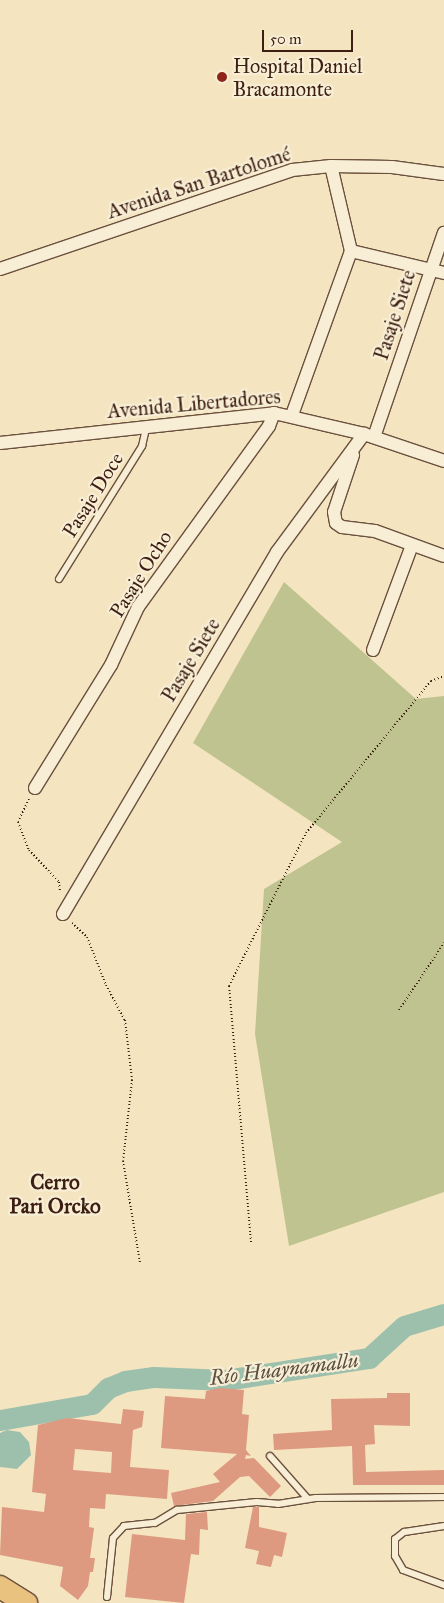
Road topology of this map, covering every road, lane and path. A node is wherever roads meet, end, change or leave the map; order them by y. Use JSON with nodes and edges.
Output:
{"nodes":[{"id":1,"x":331,"y":166,"type":"junction"},
{"id":2,"x":444,"y":174,"type":"edge"},
{"id":3,"x":444,"y":233,"type":"edge"},
{"id":4,"x":352,"y":251,"type":"junction"},
{"id":5,"x":430,"y":268,"type":"junction"},
{"id":6,"x":0,"y":269,"type":"edge"},
{"id":7,"x":444,"y":273,"type":"edge"},
{"id":8,"x":274,"y":413,"type":"junction"},
{"id":9,"x":292,"y":415,"type":"junction"},
{"id":10,"x":147,"y":425,"type":"junction"},
{"id":11,"x":369,"y":436,"type":"junction"},
{"id":12,"x":0,"y":443,"type":"edge"},
{"id":13,"x":354,"y":450,"type":"junction"},
{"id":14,"x":444,"y":461,"type":"edge"},
{"id":15,"x":412,"y":544,"type":"junction"},
{"id":16,"x":444,"y":556,"type":"edge"},
{"id":17,"x":59,"y":580,"type":"dead end"},
{"id":18,"x":373,"y":650,"type":"dead end"},
{"id":19,"x":444,"y":676,"type":"edge"},
{"id":20,"x":34,"y":788,"type":"joint"},
{"id":21,"x":63,"y":914,"type":"junction"},
{"id":22,"x":444,"y":943,"type":"edge"},
{"id":23,"x":399,"y":1010,"type":"dead end"},
{"id":24,"x":251,"y":1242,"type":"dead end"},
{"id":25,"x":140,"y":1263,"type":"dead end"},
{"id":26,"x":270,"y":1456,"type":"dead end"},
{"id":27,"x":444,"y":1497,"type":"edge"},
{"id":28,"x":308,"y":1500,"type":"junction"},
{"id":29,"x":444,"y":1526,"type":"edge"},
{"id":30,"x":444,"y":1585,"type":"edge"},
{"id":31,"x":0,"y":1587,"type":"edge"},
{"id":32,"x":107,"y":1597,"type":"dead end"},
{"id":33,"x":26,"y":1603,"type":"edge"}],
"edges":[{"from":1,"to":2,"type":"street","name":"Avenida San Bartolomé"},
{"from":1,"to":4,"type":"street"},
{"from":1,"to":6,"type":"street","name":"Avenida San Bartolomé"},
{"from":3,"to":5,"type":"street","name":"Pasaje Siete"},
{"from":4,"to":5,"type":"street"},
{"from":4,"to":9,"type":"street"},
{"from":5,"to":7,"type":"street"},
{"from":5,"to":11,"type":"street","name":"Pasaje Siete"},
{"from":8,"to":9,"type":"street","name":"Avenida Libertadores"},
{"from":8,"to":10,"type":"street","name":"Avenida Libertadores"},
{"from":8,"to":20,"type":"street","name":"Pasaje Ocho"},
{"from":9,"to":11,"type":"street","name":"Avenida Libertadores"},
{"from":10,"to":12,"type":"street","name":"Avenida Libertadores"},
{"from":10,"to":17,"type":"lane","name":"Pasaje Doce"},
{"from":11,"to":13,"type":"street","name":"Pasaje Siete"},
{"from":11,"to":14,"type":"street","name":"Avenida Libertadores"},
{"from":13,"to":15,"type":"street"},
{"from":13,"to":21,"type":"street","name":"Pasaje Siete"},
{"from":15,"to":16,"type":"street"},
{"from":15,"to":18,"type":"street"},
{"from":19,"to":24,"type":"path"},
{"from":20,"to":21,"type":"path"},
{"from":21,"to":25,"type":"path"},
{"from":22,"to":23,"type":"path"},
{"from":26,"to":28,"type":"lane"},
{"from":27,"to":28,"type":"lane"},
{"from":28,"to":32,"type":"lane"},
{"from":29,"to":30,"type":"lane"},
{"from":31,"to":33,"type":"highway"}]}
